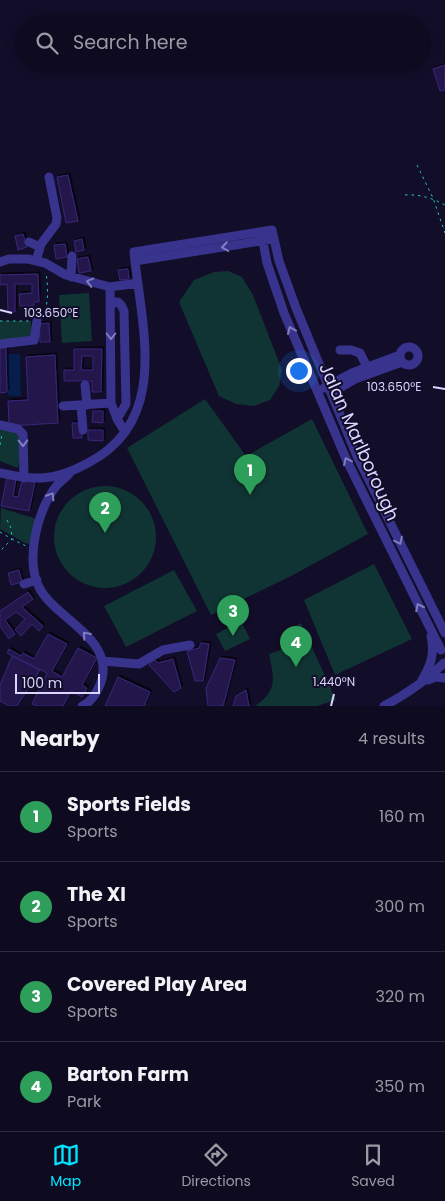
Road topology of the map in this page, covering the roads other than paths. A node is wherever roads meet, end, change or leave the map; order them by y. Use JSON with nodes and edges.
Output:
{"nodes":[{"id":1,"x":49,"y":177,"type":"dead end"},
{"id":2,"x":262,"y":236,"type":"junction"},
{"id":3,"x":29,"y":242,"type":"dead end"},
{"id":4,"x":40,"y":247,"type":"junction"},
{"id":5,"x":72,"y":256,"type":"dead end"},
{"id":6,"x":0,"y":262,"type":"edge"},
{"id":7,"x":41,"y":262,"type":"junction"},
{"id":8,"x":71,"y":277,"type":"junction"},
{"id":9,"x":138,"y":283,"type":"junction"},
{"id":10,"x":110,"y":287,"type":"junction"},
{"id":11,"x":111,"y":306,"type":"junction"},
{"id":12,"x":37,"y":322,"type":"road end"},
{"id":13,"x":0,"y":344,"type":"edge"},
{"id":14,"x":340,"y":350,"type":"dead end"},
{"id":15,"x":396,"y":360,"type":"dead end"},
{"id":16,"x":369,"y":370,"type":"junction"},
{"id":17,"x":85,"y":385,"type":"dead end"},
{"id":18,"x":329,"y":390,"type":"junction"},
{"id":19,"x":317,"y":391,"type":"junction"},
{"id":20,"x":112,"y":403,"type":"junction"},
{"id":21,"x":84,"y":405,"type":"junction"},
{"id":22,"x":63,"y":406,"type":"dead end"},
{"id":23,"x":117,"y":419,"type":"junction"},
{"id":24,"x":1,"y":426,"type":"edge"},
{"id":25,"x":83,"y":430,"type":"dead end"},
{"id":26,"x":125,"y":432,"type":"junction"},
{"id":27,"x":71,"y":472,"type":"junction"},
{"id":28,"x":0,"y":473,"type":"edge"},
{"id":29,"x":24,"y":478,"type":"junction"},
{"id":30,"x":37,"y":580,"type":"junction"},
{"id":31,"x":24,"y":584,"type":"dead end"},
{"id":32,"x":428,"y":626,"type":"junction"},
{"id":33,"x":444,"y":630,"type":"edge"},
{"id":34,"x":190,"y":645,"type":"dead end"},
{"id":35,"x":443,"y":648,"type":"edge"},
{"id":36,"x":102,"y":661,"type":"junction"},
{"id":37,"x":444,"y":664,"type":"edge"},
{"id":38,"x":445,"y":678,"type":"edge"},
{"id":39,"x":419,"y":684,"type":"junction"},
{"id":40,"x":88,"y":705,"type":"edge"},
{"id":41,"x":384,"y":706,"type":"edge"}],
"edges":[{"from":1,"to":4,"type":"street"},
{"from":2,"to":9,"type":"street","name":"Jalan Marlborough"},
{"from":2,"to":18,"type":"street","name":"Jalan Marlborough"},
{"from":19,"to":2,"type":"street","name":"Jalan Marlborough","one_way":true},
{"from":3,"to":4,"type":"street"},
{"from":4,"to":7,"type":"street"},
{"from":5,"to":8,"type":"street"},
{"from":6,"to":7,"type":"street"},
{"from":7,"to":8,"type":"street"},
{"from":10,"to":8,"type":"street","one_way":true},
{"from":9,"to":10,"type":"street"},
{"from":9,"to":26,"type":"street"},
{"from":10,"to":11,"type":"street"},
{"from":11,"to":20,"type":"street","one_way":true},
{"from":11,"to":23,"type":"street"},
{"from":12,"to":13,"type":"street"},
{"from":14,"to":16,"type":"street"},
{"from":15,"to":16,"type":"street"},
{"from":16,"to":18,"type":"street"},
{"from":17,"to":21,"type":"street"},
{"from":18,"to":19,"type":"street"},
{"from":18,"to":33,"type":"street","name":"Jalan Marlborough","one_way":true},
{"from":32,"to":19,"type":"street","name":"Jalan Marlborough","one_way":true},
{"from":20,"to":21,"type":"street"},
{"from":20,"to":23,"type":"street"},
{"from":21,"to":22,"type":"street"},
{"from":21,"to":25,"type":"street"},
{"from":23,"to":26,"type":"street"},
{"from":24,"to":29,"type":"street","one_way":true},
{"from":26,"to":27,"type":"street"},
{"from":27,"to":29,"type":"street"},
{"from":30,"to":27,"type":"street","one_way":true},
{"from":28,"to":29,"type":"street"},
{"from":30,"to":31,"type":"street"},
{"from":36,"to":30,"type":"street","one_way":true},
{"from":32,"to":35,"type":"street","name":"Jalan Marlborough"},
{"from":32,"to":39,"type":"street"},
{"from":34,"to":36,"type":"street"},
{"from":35,"to":37,"type":"street","name":"Jalan Marlborough"},
{"from":36,"to":40,"type":"street"},
{"from":37,"to":39,"type":"street"},
{"from":38,"to":39,"type":"street"},
{"from":39,"to":41,"type":"street"}]}
